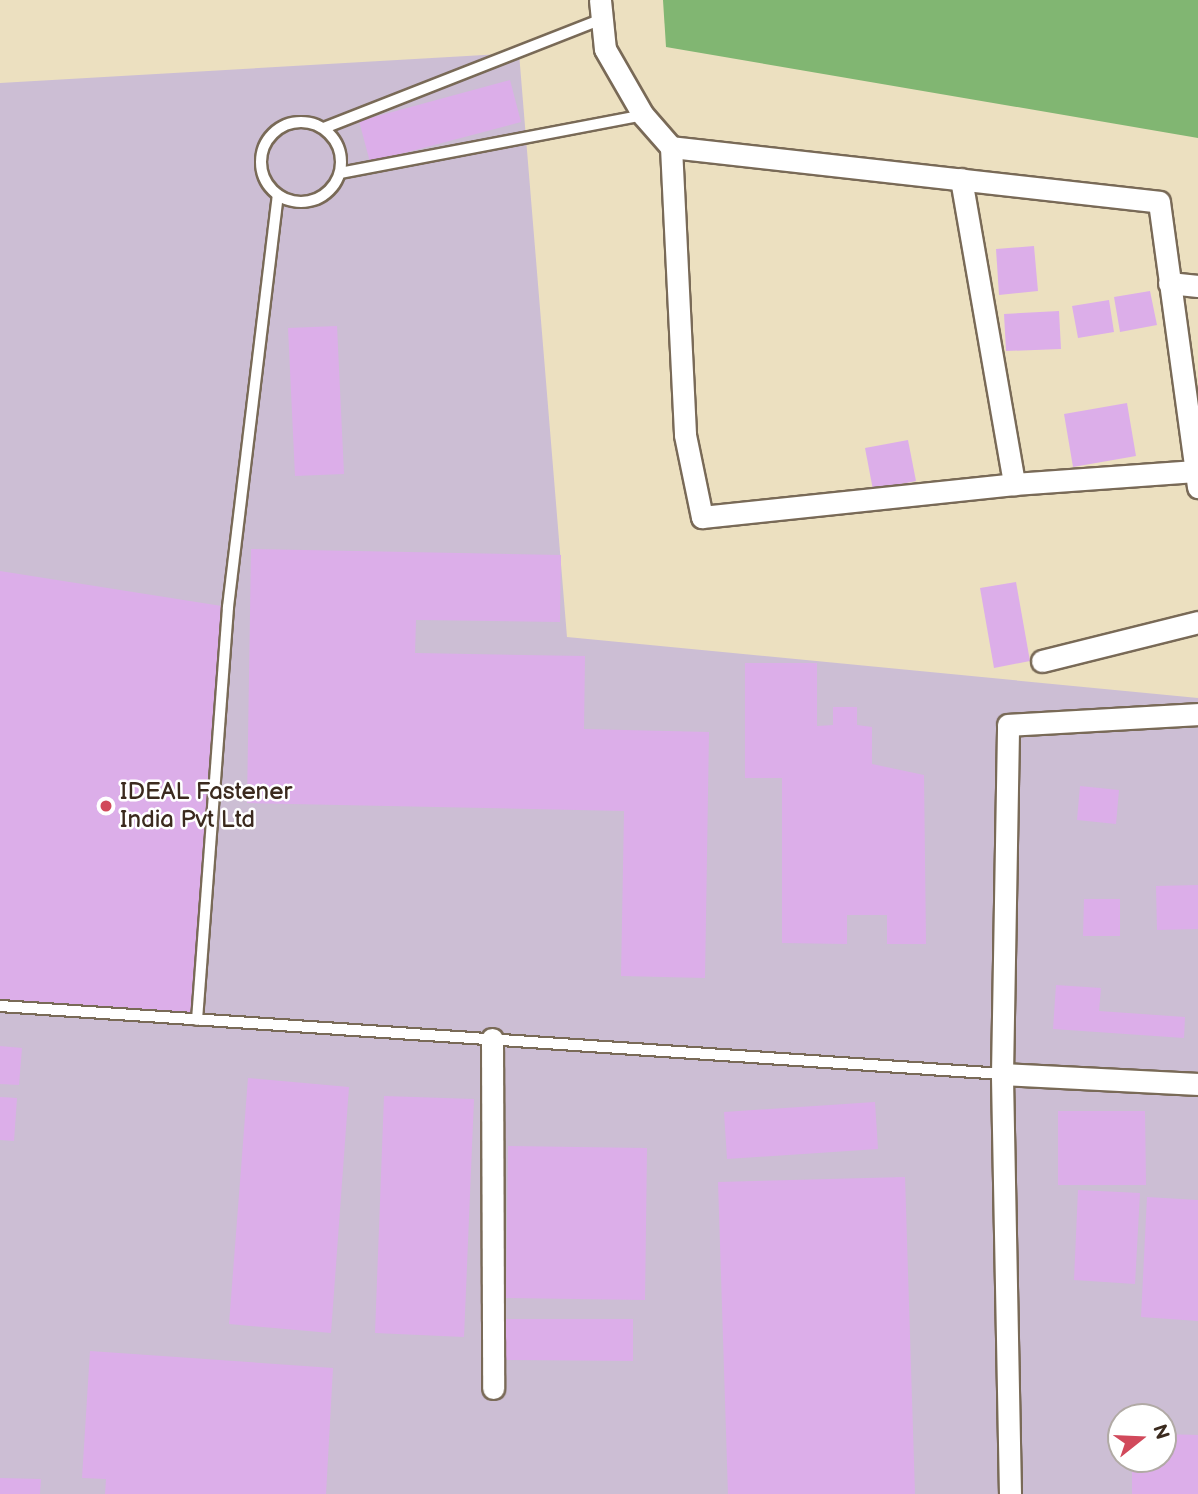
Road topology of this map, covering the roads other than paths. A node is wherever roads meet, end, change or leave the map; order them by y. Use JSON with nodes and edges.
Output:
{"nodes":[{"id":1,"x":601,"y":9,"type":"edge"},
{"id":2,"x":643,"y":115,"type":"junction"},
{"id":3,"x":324,"y":128,"type":"junction"},
{"id":4,"x":671,"y":147,"type":"junction"},
{"id":5,"x":340,"y":173,"type":"junction"},
{"id":6,"x":961,"y":179,"type":"junction"},
{"id":7,"x":278,"y":195,"type":"junction"},
{"id":8,"x":1169,"y":283,"type":"junction"},
{"id":9,"x":1198,"y":286,"type":"edge"},
{"id":10,"x":1197,"y":479,"type":"edge"},
{"id":11,"x":1014,"y":484,"type":"junction"},
{"id":12,"x":1198,"y":622,"type":"edge"},
{"id":13,"x":1042,"y":661,"type":"dead end"},
{"id":14,"x":1198,"y":714,"type":"edge"},
{"id":15,"x":0,"y":1006,"type":"edge"},
{"id":16,"x":197,"y":1020,"type":"junction"},
{"id":17,"x":492,"y":1039,"type":"junction"},
{"id":18,"x":1002,"y":1074,"type":"junction"},
{"id":19,"x":1198,"y":1084,"type":"edge"},
{"id":20,"x":493,"y":1388,"type":"dead end"},
{"id":21,"x":1010,"y":1494,"type":"edge"}],
"edges":[{"from":1,"to":2,"type":"street"},
{"from":1,"to":3,"type":"lane"},
{"from":2,"to":4,"type":"street"},
{"from":2,"to":5,"type":"lane"},
{"from":3,"to":5,"type":"lane"},
{"from":3,"to":7,"type":"lane"},
{"from":4,"to":6,"type":"street"},
{"from":4,"to":11,"type":"street"},
{"from":5,"to":7,"type":"lane"},
{"from":6,"to":8,"type":"street"},
{"from":6,"to":11,"type":"street"},
{"from":7,"to":16,"type":"lane"},
{"from":8,"to":9,"type":"street"},
{"from":8,"to":10,"type":"street"},
{"from":10,"to":11,"type":"street"},
{"from":12,"to":13,"type":"street"},
{"from":14,"to":18,"type":"street"},
{"from":15,"to":16,"type":"lane"},
{"from":16,"to":17,"type":"lane"},
{"from":17,"to":18,"type":"lane"},
{"from":17,"to":20,"type":"street"},
{"from":18,"to":19,"type":"street"},
{"from":18,"to":21,"type":"street"}]}
